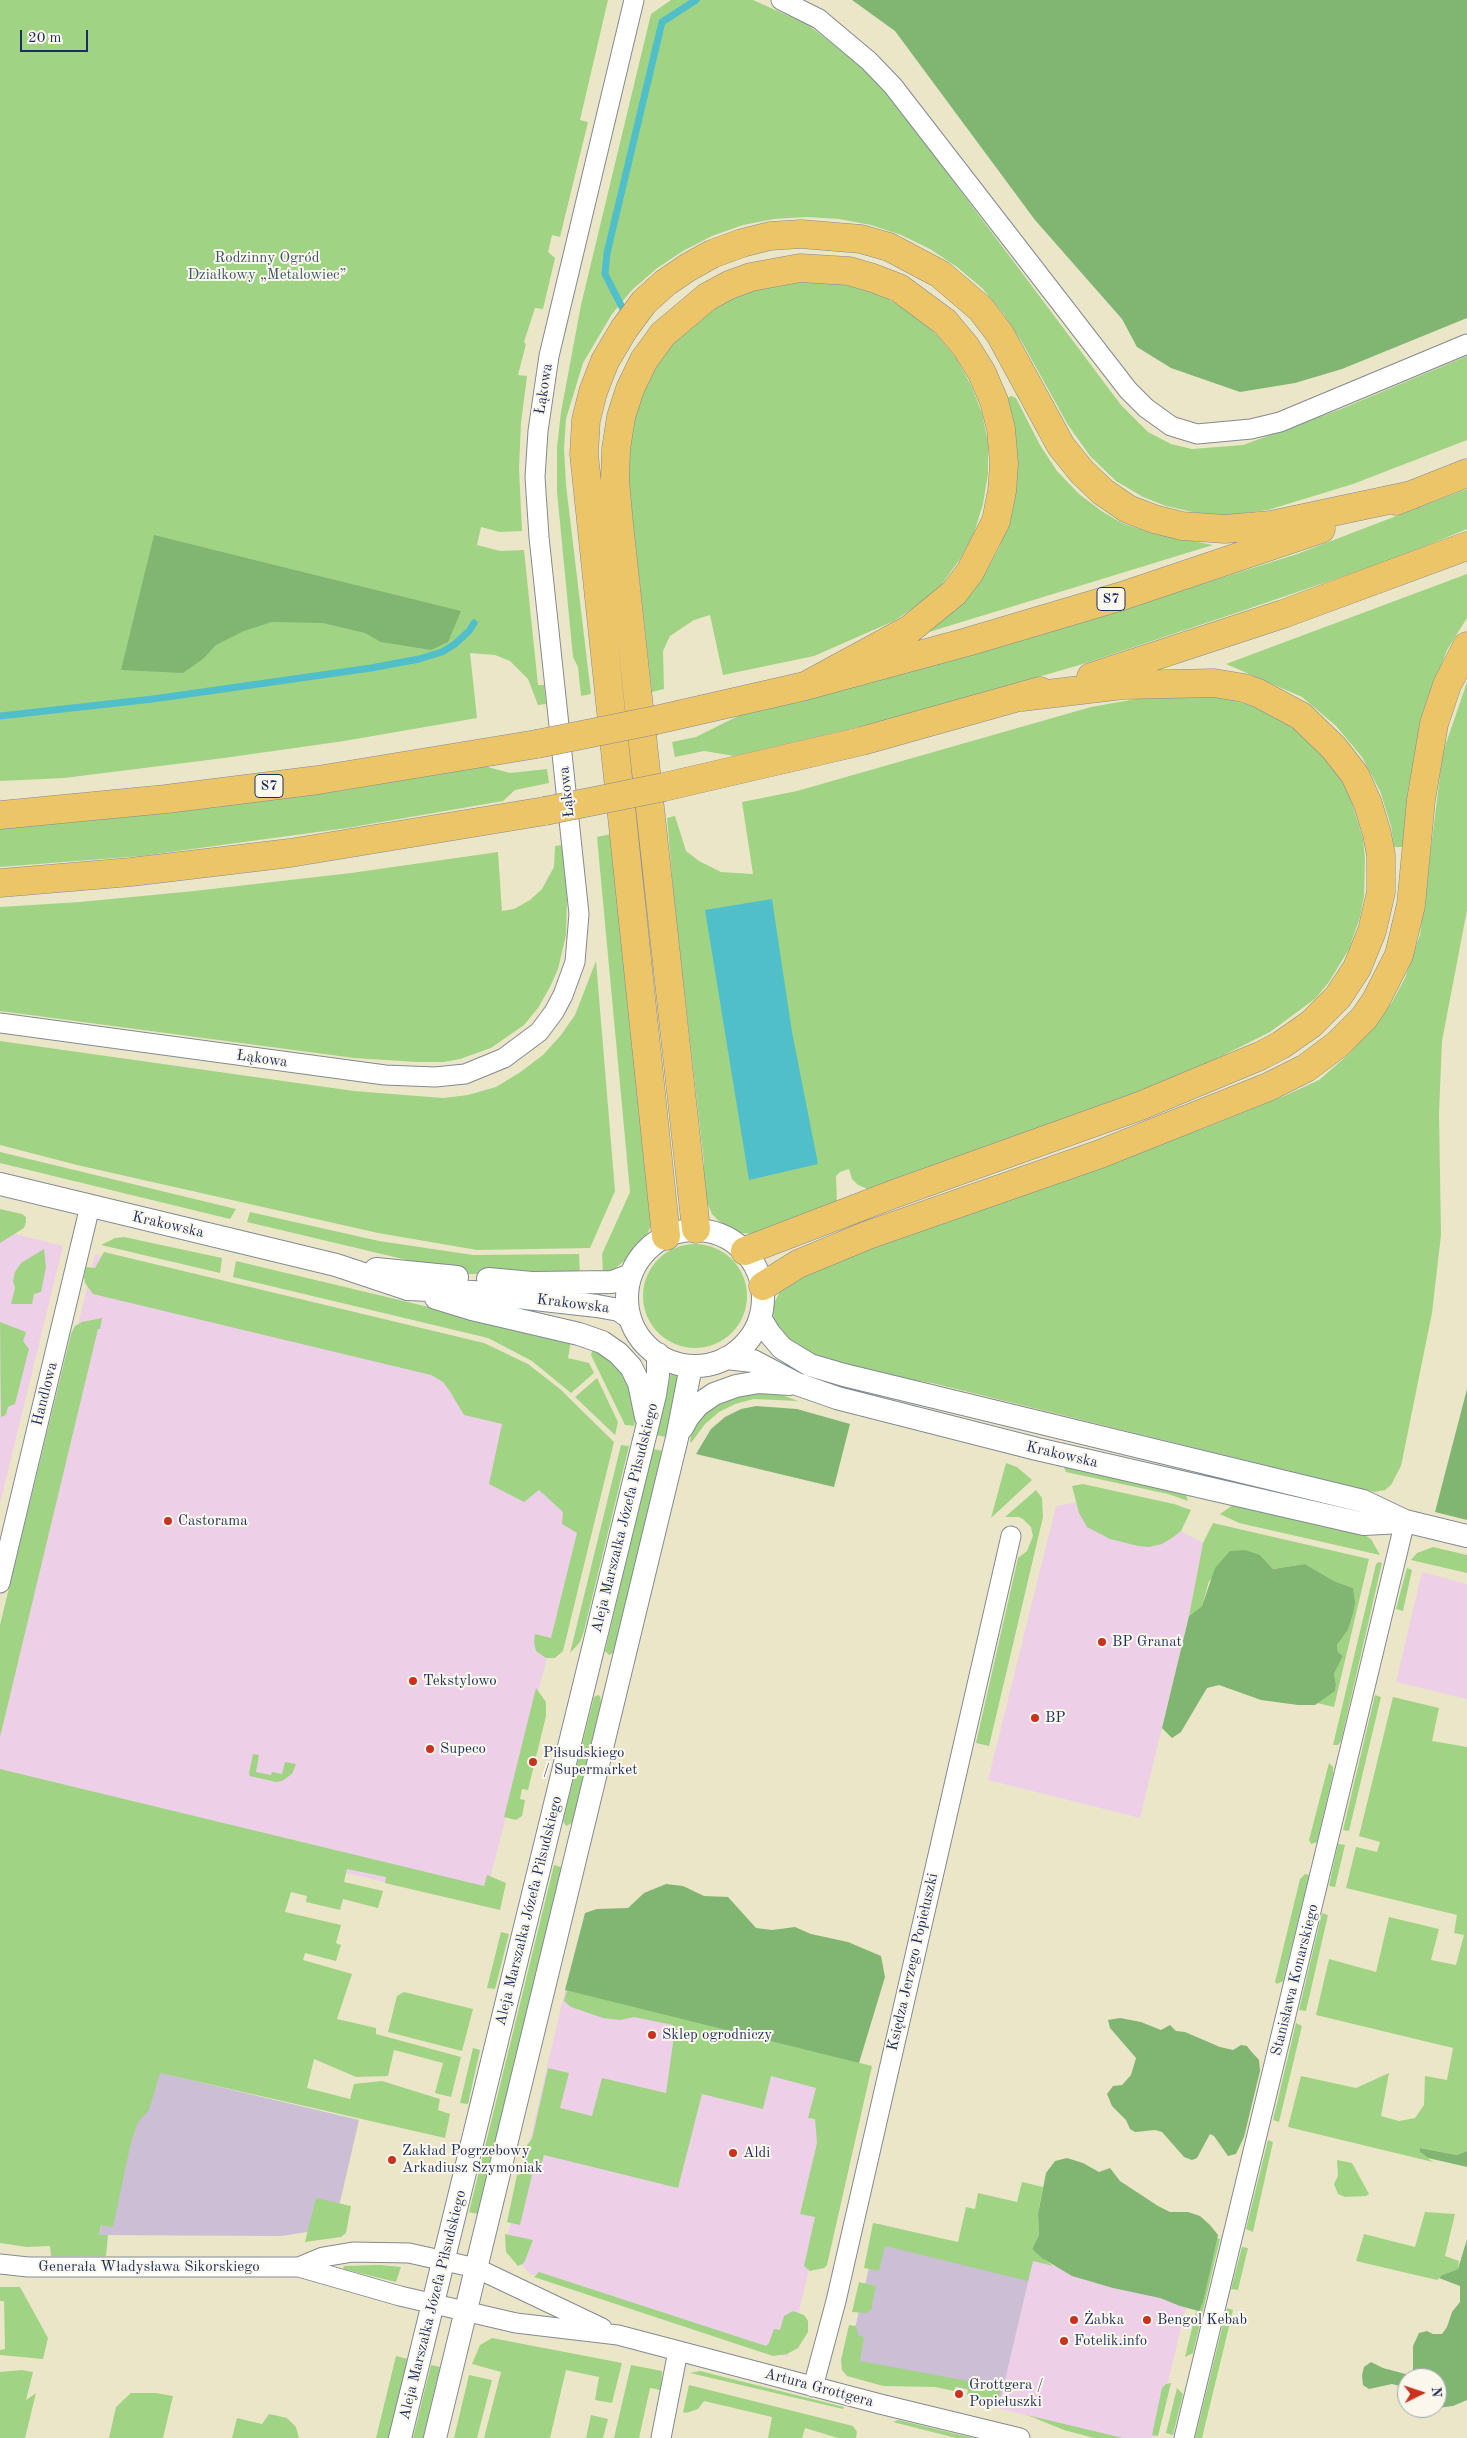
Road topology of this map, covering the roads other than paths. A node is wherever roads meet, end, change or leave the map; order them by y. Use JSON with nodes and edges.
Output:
{"nodes":[{"id":1,"x":634,"y":0,"type":"edge"},
{"id":2,"x":781,"y":0,"type":"edge"},
{"id":3,"x":1467,"y":344,"type":"edge"},
{"id":4,"x":1467,"y":473,"type":"edge"},
{"id":5,"x":1412,"y":495,"type":"junction"},
{"id":6,"x":1467,"y":546,"type":"edge"},
{"id":7,"x":1467,"y":646,"type":"edge"},
{"id":8,"x":805,"y":686,"type":"junction"},
{"id":9,"x":1022,"y":696,"type":"junction"},
{"id":10,"x":0,"y":815,"type":"edge"},
{"id":11,"x":0,"y":883,"type":"edge"},
{"id":12,"x":0,"y":1023,"type":"edge"},
{"id":13,"x":0,"y":1184,"type":"edge"},
{"id":14,"x":90,"y":1206,"type":"junction"},
{"id":15,"x":696,"y":1229,"type":"junction"},
{"id":16,"x":666,"y":1236,"type":"junction"},
{"id":17,"x":745,"y":1251,"type":"junction"},
{"id":18,"x":336,"y":1264,"type":"junction"},
{"id":19,"x":631,"y":1275,"type":"junction"},
{"id":20,"x":763,"y":1286,"type":"junction"},
{"id":21,"x":408,"y":1288,"type":"junction"},
{"id":22,"x":630,"y":1318,"type":"junction"},
{"id":23,"x":760,"y":1318,"type":"junction"},
{"id":24,"x":658,"y":1354,"type":"junction"},
{"id":25,"x":726,"y":1358,"type":"junction"},
{"id":26,"x":691,"y":1366,"type":"junction"},
{"id":27,"x":797,"y":1384,"type":"junction"},
{"id":28,"x":648,"y":1422,"type":"junction"},
{"id":29,"x":677,"y":1438,"type":"junction"},
{"id":30,"x":1168,"y":1452,"type":"junction"},
{"id":31,"x":1190,"y":1484,"type":"junction"},
{"id":32,"x":1405,"y":1521,"type":"junction"},
{"id":33,"x":1011,"y":1536,"type":"dead end"},
{"id":34,"x":1467,"y":1536,"type":"edge"},
{"id":35,"x":0,"y":1583,"type":"edge"},
{"id":36,"x":444,"y":2260,"type":"junction"},
{"id":37,"x":0,"y":2264,"type":"edge"},
{"id":38,"x":298,"y":2267,"type":"junction"},
{"id":39,"x":476,"y":2268,"type":"junction"},
{"id":40,"x":433,"y":2303,"type":"junction"},
{"id":41,"x":465,"y":2312,"type":"junction"},
{"id":42,"x":618,"y":2335,"type":"junction"},
{"id":43,"x":678,"y":2351,"type":"junction"},
{"id":44,"x":813,"y":2387,"type":"junction"},
{"id":45,"x":400,"y":2438,"type":"edge"},
{"id":46,"x":435,"y":2438,"type":"edge"},
{"id":47,"x":661,"y":2438,"type":"edge"},
{"id":48,"x":1020,"y":2438,"type":"edge"},
{"id":49,"x":1184,"y":2438,"type":"edge"}],
"edges":[{"from":1,"to":12,"type":"street","name":"Łąkowa"},
{"from":2,"to":3,"type":"street"},
{"from":4,"to":5,"type":"highway","number":"S7"},
{"from":5,"to":8,"type":"highway","number":"S7"},
{"from":5,"to":16,"type":"highway"},
{"from":6,"to":9,"type":"highway"},
{"from":7,"to":20,"type":"highway"},
{"from":8,"to":10,"type":"highway","number":"S7","bridge":true},
{"from":8,"to":15,"type":"highway"},
{"from":9,"to":11,"type":"highway","bridge":true},
{"from":9,"to":17,"type":"highway"},
{"from":13,"to":14,"type":"street","name":"Krakowska"},
{"from":14,"to":18,"type":"street","name":"Krakowska"},
{"from":14,"to":35,"type":"street","name":"Handlowa"},
{"from":15,"to":16,"type":"street"},
{"from":15,"to":17,"type":"street"},
{"from":16,"to":19,"type":"street"},
{"from":17,"to":20,"type":"street"},
{"from":18,"to":19,"type":"street","name":"Krakowska"},
{"from":18,"to":21,"type":"street","name":"Krakowska"},
{"from":19,"to":22,"type":"street"},
{"from":20,"to":23,"type":"street"},
{"from":21,"to":22,"type":"street","name":"Krakowska"},
{"from":21,"to":28,"type":"street"},
{"from":22,"to":24,"type":"street"},
{"from":23,"to":25,"type":"street"},
{"from":23,"to":30,"type":"street","name":"Krakowska"},
{"from":24,"to":26,"type":"street"},
{"from":24,"to":28,"type":"street","name":"Aleja Marszałka Józefa Piłsudskiego"},
{"from":25,"to":26,"type":"street"},
{"from":25,"to":27,"type":"street","name":"Krakowska"},
{"from":26,"to":29,"type":"street","name":"Aleja Marszałka Józefa Piłsudskiego"},
{"from":27,"to":29,"type":"street"},
{"from":27,"to":31,"type":"street","name":"Krakowska"},
{"from":28,"to":36,"type":"street","name":"Aleja Marszałka Józefa Piłsudskiego"},
{"from":29,"to":39,"type":"street","name":"Aleja Marszałka Józefa Piłsudskiego"},
{"from":30,"to":31,"type":"street"},
{"from":30,"to":32,"type":"street","name":"Krakowska"},
{"from":31,"to":32,"type":"street","name":"Krakowska"},
{"from":32,"to":34,"type":"street","name":"Krakowska"},
{"from":32,"to":49,"type":"street","name":"Stanisława Konarskiego"},
{"from":33,"to":44,"type":"street","name":"Księdza Jerzego Popiełuszki"},
{"from":36,"to":38,"type":"street","name":"Generała Władysława Sikorskiego"},
{"from":36,"to":39,"type":"street","name":"Artura Grottgera"},
{"from":36,"to":40,"type":"street","name":"Aleja Marszałka Józefa Piłsudskiego"},
{"from":37,"to":38,"type":"street","name":"Generała Władysława Sikorskiego"},
{"from":38,"to":40,"type":"street","name":"Generała Władysława Sikorskiego"},
{"from":39,"to":41,"type":"street","name":"Aleja Marszałka Józefa Piłsudskiego"},
{"from":39,"to":42,"type":"street","name":"Artura Grottgera"},
{"from":40,"to":41,"type":"street","name":"Artura Grottgera"},
{"from":40,"to":45,"type":"street","name":"Aleja Marszałka Józefa Piłsudskiego"},
{"from":41,"to":42,"type":"street","name":"Artura Grottgera"},
{"from":41,"to":46,"type":"street","name":"Aleja Marszałka Józefa Piłsudskiego"},
{"from":42,"to":43,"type":"street","name":"Artura Grottgera"},
{"from":43,"to":44,"type":"street","name":"Artura Grottgera"},
{"from":43,"to":47,"type":"street"},
{"from":44,"to":48,"type":"street","name":"Artura Grottgera"}]}
